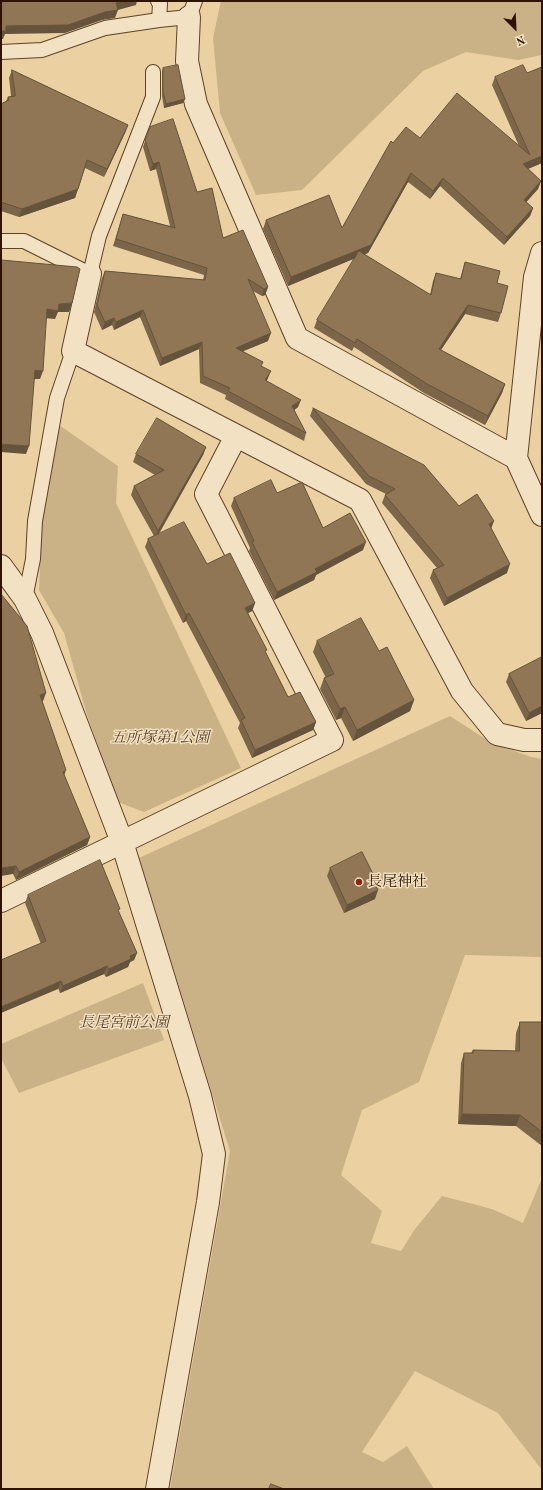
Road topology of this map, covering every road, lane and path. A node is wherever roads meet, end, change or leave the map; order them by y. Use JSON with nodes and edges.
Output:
{"nodes":[{"id":1,"x":158,"y":1,"type":"edge"},
{"id":2,"x":192,"y":9,"type":"edge"},
{"id":3,"x":159,"y":20,"type":"junction"},
{"id":4,"x":1,"y":52,"type":"edge"},
{"id":5,"x":153,"y":72,"type":"dead end"},
{"id":6,"x":1,"y":241,"type":"edge"},
{"id":7,"x":542,"y":253,"type":"edge"},
{"id":8,"x":90,"y":274,"type":"junction"},
{"id":9,"x":73,"y":352,"type":"junction"},
{"id":10,"x":236,"y":436,"type":"junction"},
{"id":11,"x":516,"y":458,"type":"junction"},
{"id":12,"x":542,"y":515,"type":"edge"},
{"id":13,"x":1,"y":566,"type":"edge"},
{"id":14,"x":25,"y":599,"type":"junction"},
{"id":15,"x":542,"y":740,"type":"edge"},
{"id":16,"x":122,"y":842,"type":"junction"},
{"id":17,"x":1,"y":901,"type":"edge"},
{"id":18,"x":157,"y":1489,"type":"edge"}],
"edges":[{"from":1,"to":3,"type":"lane"},
{"from":2,"to":3,"type":"lane"},
{"from":2,"to":11,"type":"street"},
{"from":3,"to":4,"type":"lane"},
{"from":5,"to":8,"type":"lane"},
{"from":6,"to":8,"type":"lane"},
{"from":7,"to":11,"type":"street"},
{"from":8,"to":9,"type":"street"},
{"from":9,"to":10,"type":"street"},
{"from":9,"to":14,"type":"lane"},
{"from":10,"to":15,"type":"street"},
{"from":10,"to":16,"type":"street"},
{"from":11,"to":12,"type":"street"},
{"from":13,"to":14,"type":"street"},
{"from":14,"to":16,"type":"street"},
{"from":16,"to":17,"type":"street"},
{"from":16,"to":18,"type":"street"}]}
